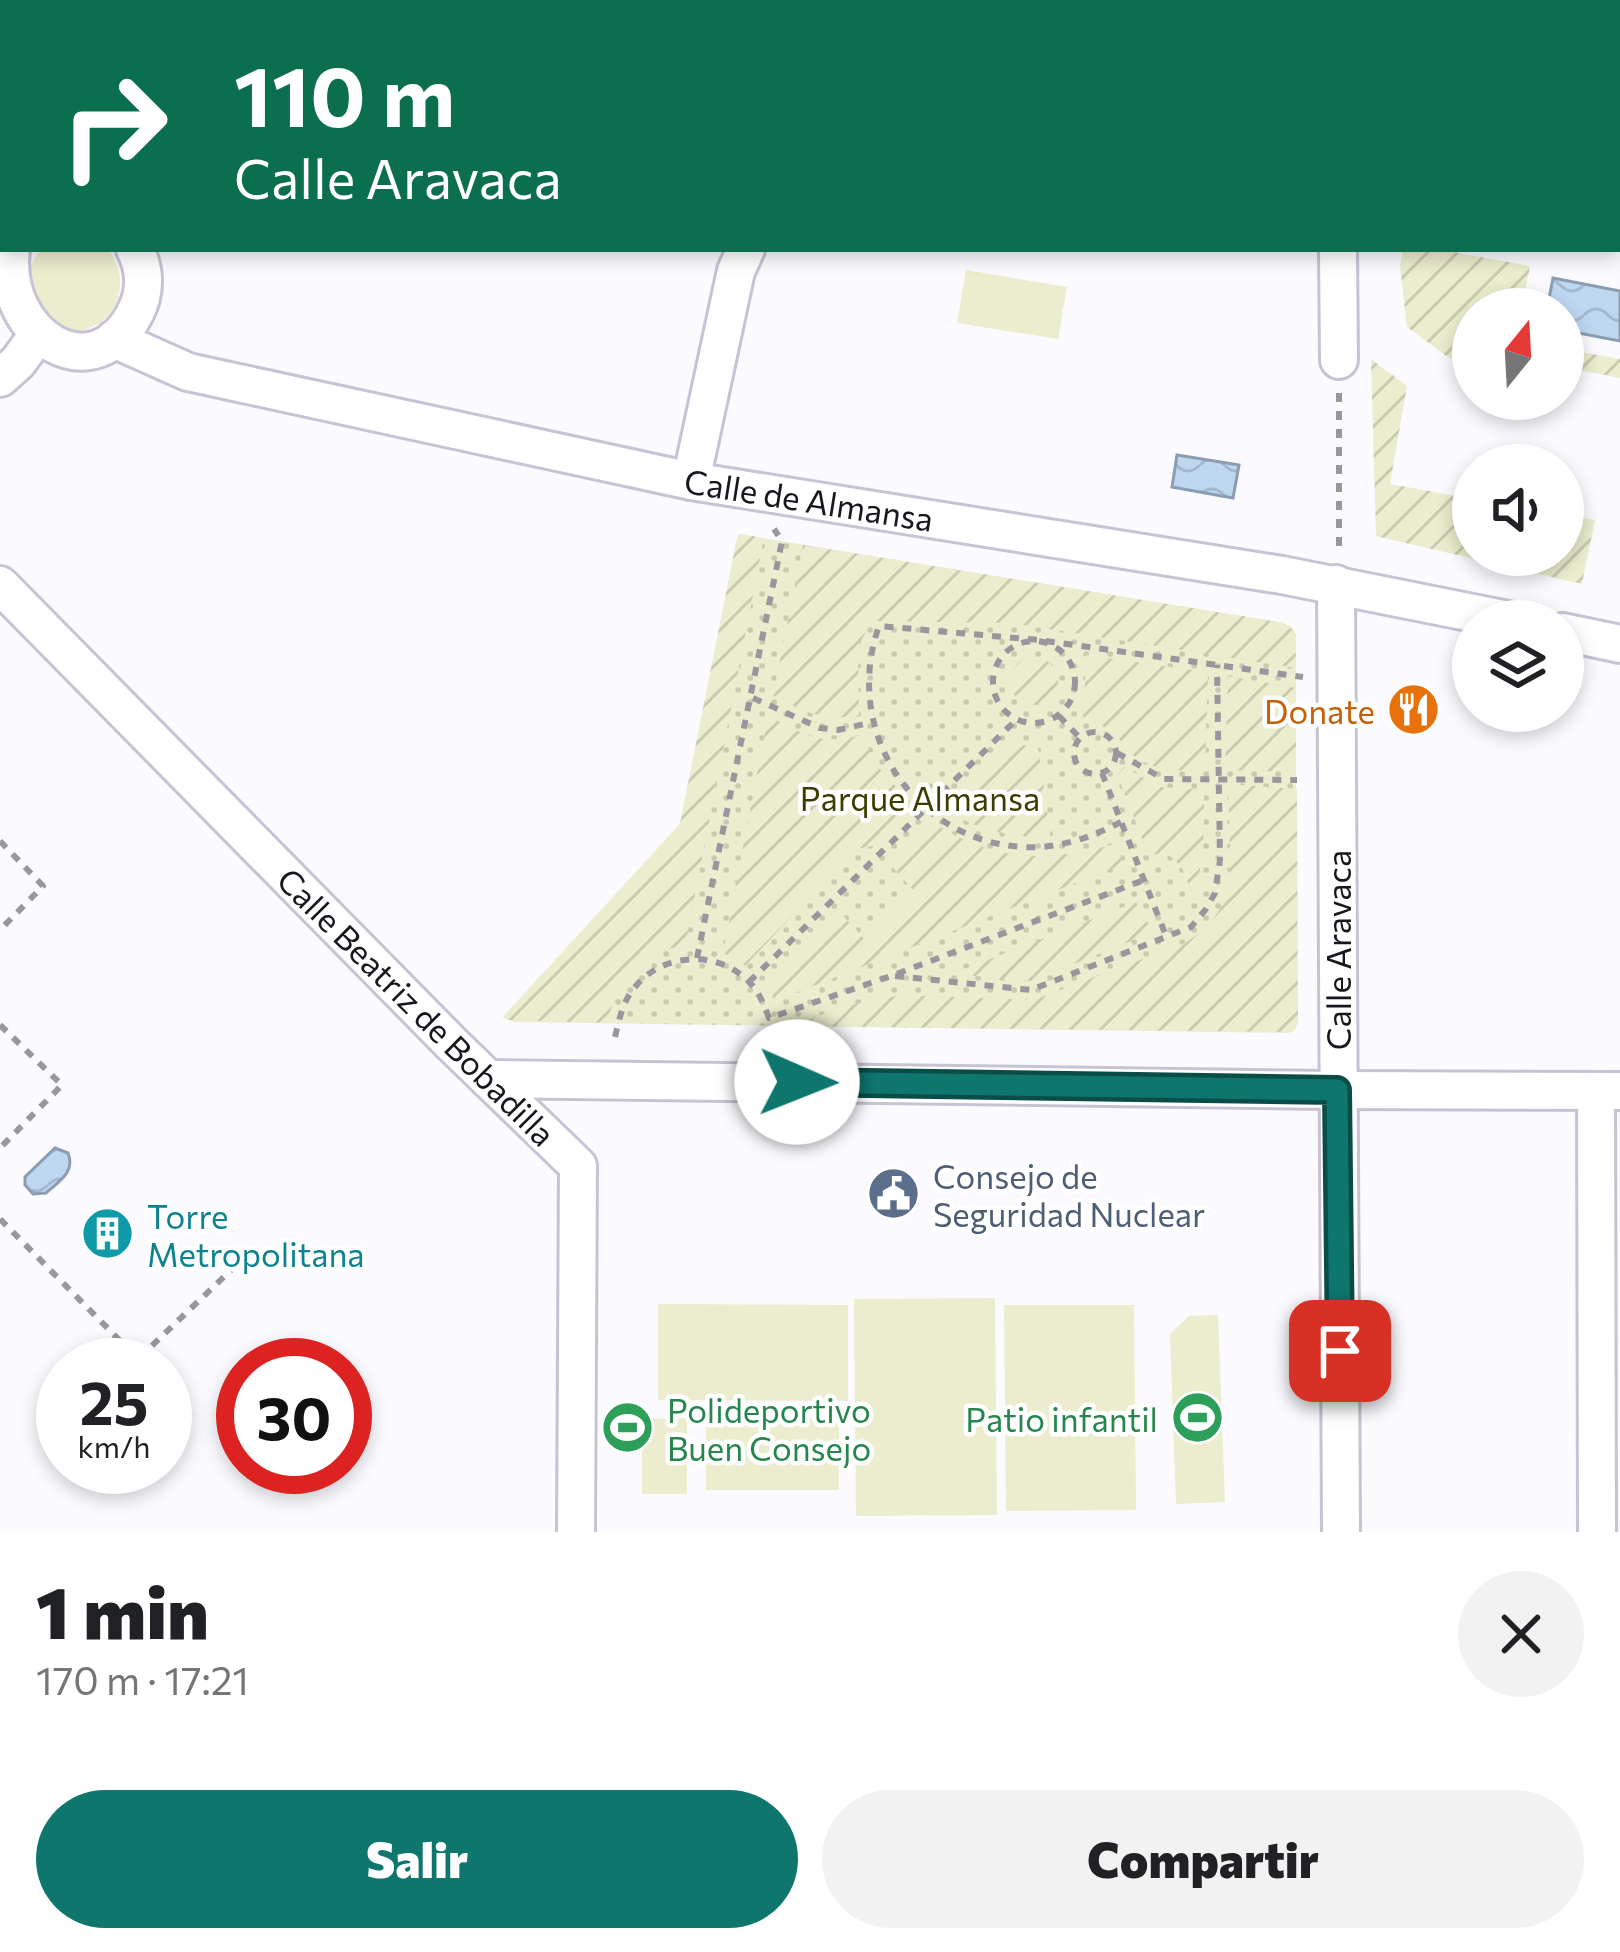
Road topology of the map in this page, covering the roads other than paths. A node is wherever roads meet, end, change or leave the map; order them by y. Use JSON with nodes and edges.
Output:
{"nodes":[{"id":1,"x":6,"y":252,"type":"edge"},
{"id":2,"x":135,"y":252,"type":"edge"},
{"id":3,"x":745,"y":252,"type":"edge"},
{"id":4,"x":1338,"y":252,"type":"edge"},
{"id":5,"x":114,"y":339,"type":"junction"},
{"id":6,"x":34,"y":340,"type":"junction"},
{"id":7,"x":1339,"y":360,"type":"road end"},
{"id":8,"x":0,"y":378,"type":"edge"},
{"id":9,"x":691,"y":481,"type":"junction"},
{"id":10,"x":1338,"y":566,"type":"junction"},
{"id":11,"x":0,"y":585,"type":"edge"},
{"id":12,"x":1452,"y":602,"type":"edge"},
{"id":13,"x":1584,"y":636,"type":"edge"},
{"id":14,"x":1620,"y":644,"type":"edge"},
{"id":15,"x":488,"y":1079,"type":"junction"},
{"id":16,"x":1337,"y":1090,"type":"junction"},
{"id":17,"x":1608,"y":1091,"type":"edge"},
{"id":18,"x":576,"y":1532,"type":"edge"},
{"id":19,"x":1341,"y":1532,"type":"edge"},
{"id":20,"x":1597,"y":1532,"type":"edge"}],
"edges":[{"from":1,"to":6,"type":"street"},
{"from":2,"to":5,"type":"street"},
{"from":3,"to":9,"type":"street"},
{"from":4,"to":7,"type":"street"},
{"from":5,"to":6,"type":"street"},
{"from":5,"to":9,"type":"street","name":"Calle de Almansa"},
{"from":6,"to":8,"type":"street"},
{"from":9,"to":10,"type":"street","name":"Calle de Almansa"},
{"from":10,"to":12,"type":"street","name":"Calle de Almansa"},
{"from":10,"to":16,"type":"street","name":"Calle Aravaca"},
{"from":11,"to":15,"type":"street","name":"Calle Beatriz de Bobadilla"},
{"from":13,"to":14,"type":"street"},
{"from":15,"to":16,"type":"street"},
{"from":15,"to":18,"type":"street","name":"Calle Beatriz de Bobadilla"},
{"from":16,"to":17,"type":"street"},
{"from":16,"to":19,"type":"street","name":"Calle Aravaca"},
{"from":17,"to":20,"type":"street"}]}
